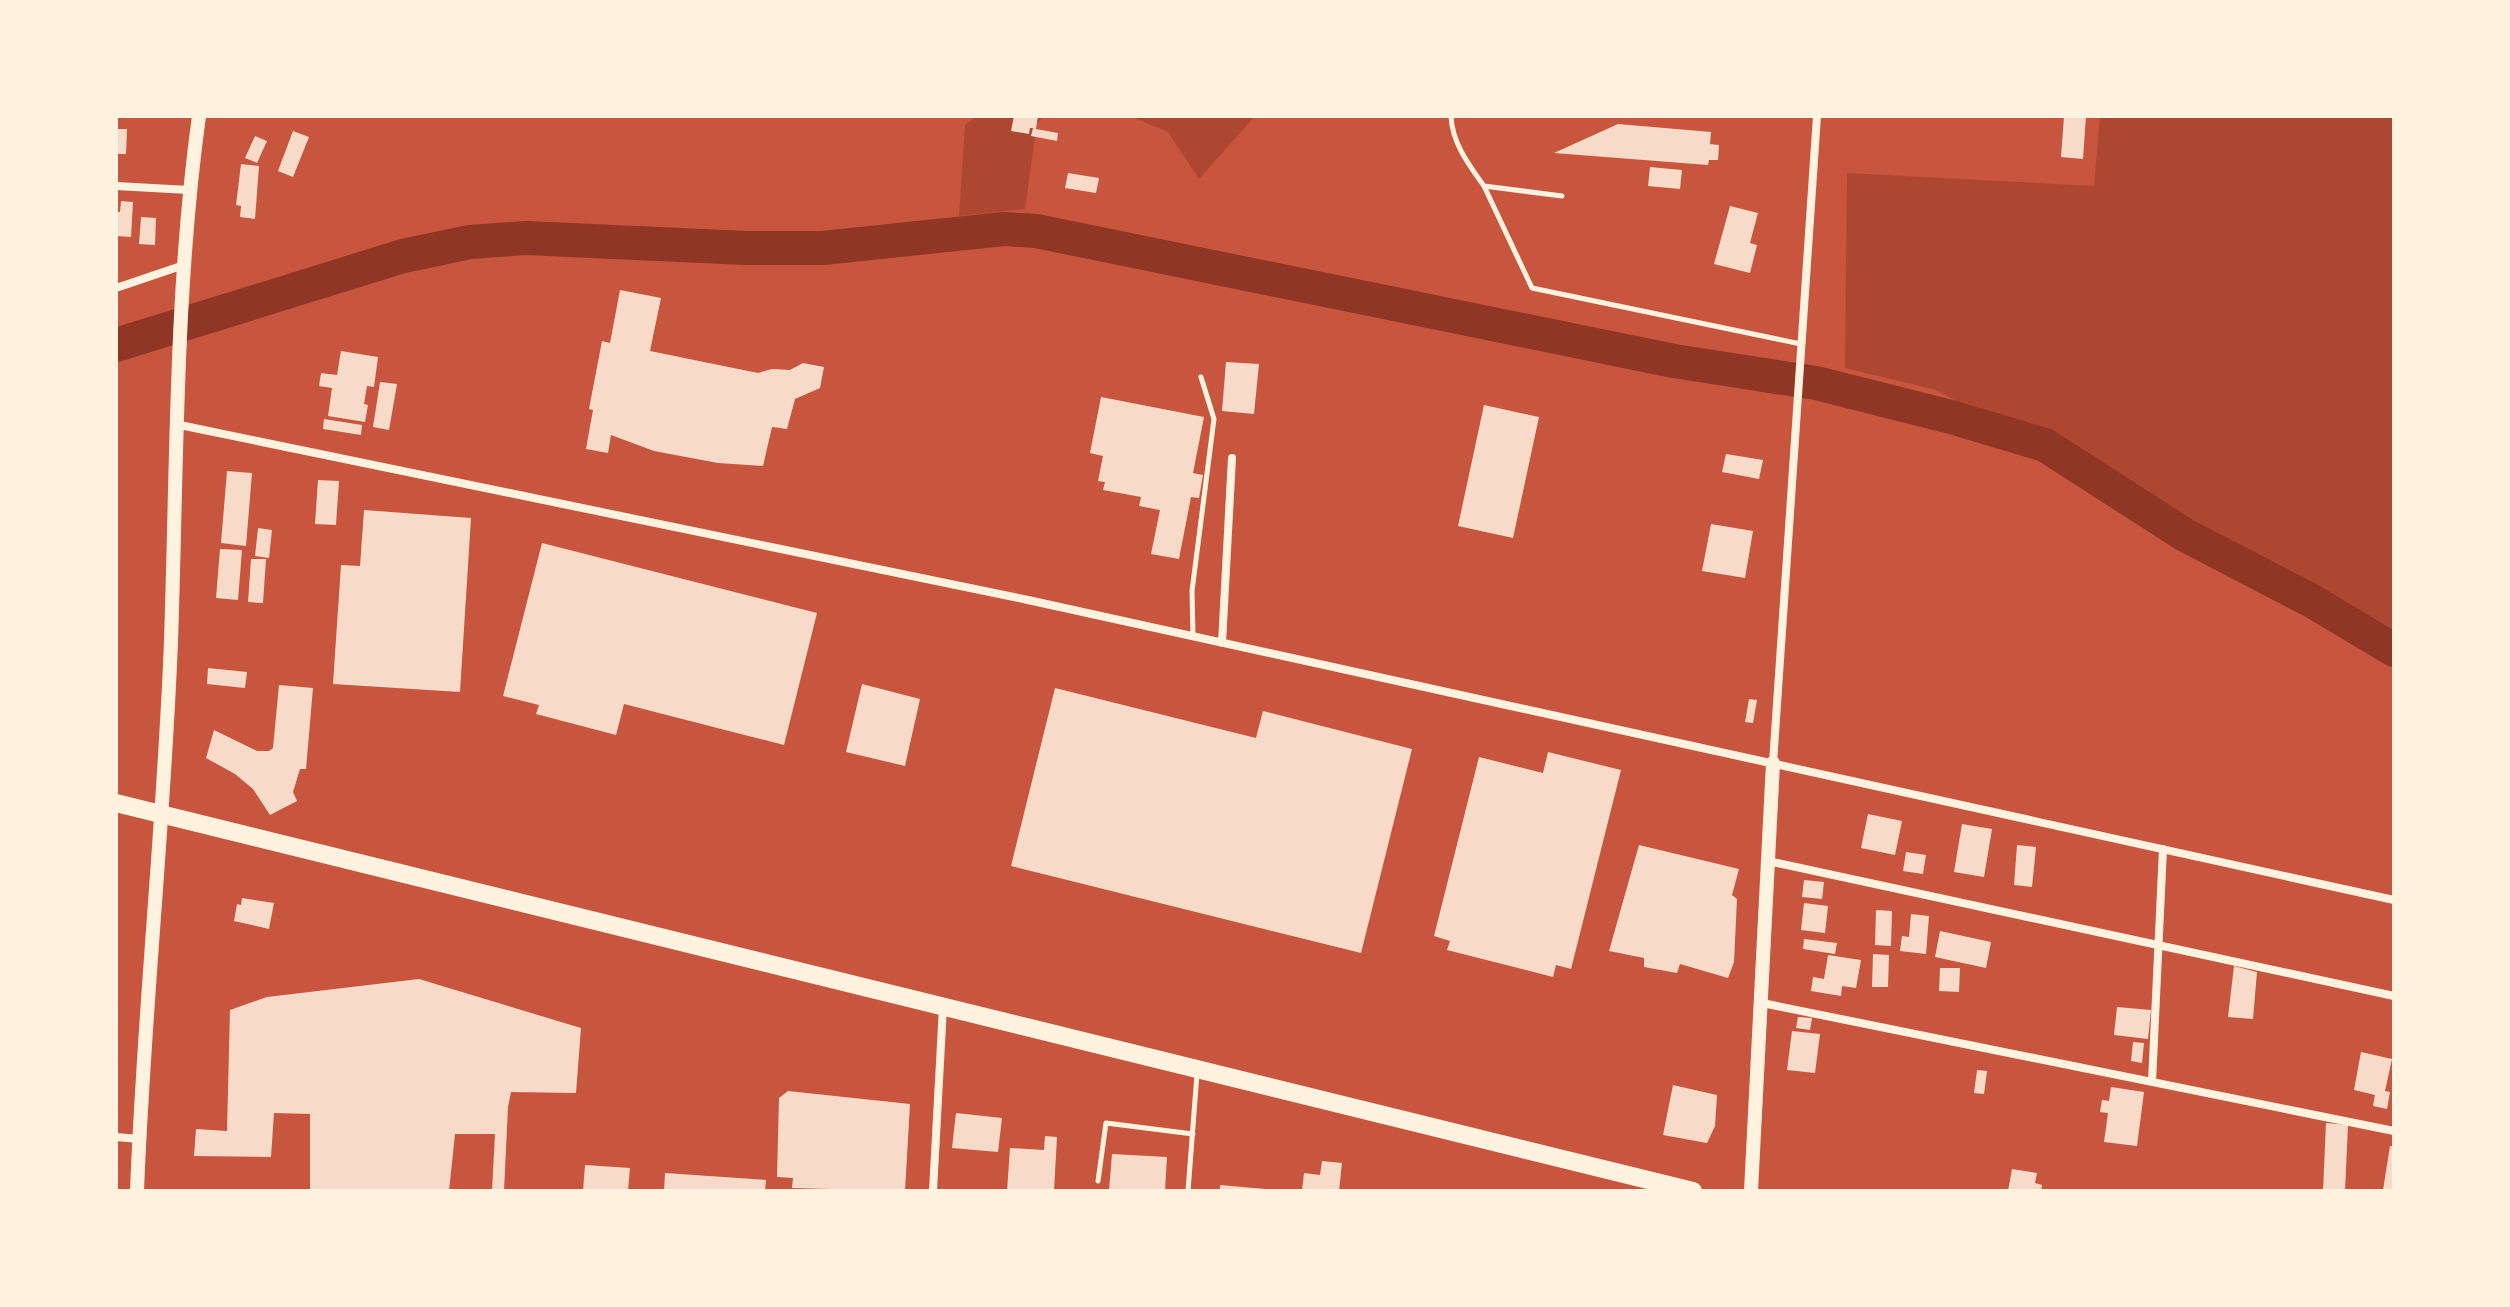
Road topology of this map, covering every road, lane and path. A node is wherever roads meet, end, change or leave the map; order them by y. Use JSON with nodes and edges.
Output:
{"nodes":[{"id":1,"x":199,"y":116,"type":"edge"},
{"id":2,"x":1451,"y":116,"type":"edge"},
{"id":3,"x":1817,"y":116,"type":"edge"},
{"id":4,"x":116,"y":186,"type":"edge"},
{"id":5,"x":1484,"y":186,"type":"junction"},
{"id":6,"x":189,"y":190,"type":"junction"},
{"id":7,"x":1562,"y":196,"type":"dead end"},
{"id":8,"x":184,"y":265,"type":"junction"},
{"id":9,"x":116,"y":288,"type":"edge"},
{"id":10,"x":1802,"y":345,"type":"junction"},
{"id":11,"x":1201,"y":377,"type":"dead end"},
{"id":12,"x":175,"y":424,"type":"junction"},
{"id":13,"x":1232,"y":458,"type":"dead end"},
{"id":14,"x":1193,"y":638,"type":"junction"},
{"id":15,"x":1222,"y":643,"type":"junction"},
{"id":16,"x":1773,"y":763,"type":"junction"},
{"id":17,"x":116,"y":803,"type":"edge"},
{"id":18,"x":160,"y":814,"type":"junction"},
{"id":19,"x":2163,"y":849,"type":"junction"},
{"id":20,"x":1768,"y":861,"type":"junction"},
{"id":21,"x":2394,"y":900,"type":"edge"},
{"id":22,"x":2159,"y":944,"type":"junction"},
{"id":23,"x":2394,"y":996,"type":"edge"},
{"id":24,"x":1762,"y":1003,"type":"junction"},
{"id":25,"x":943,"y":1006,"type":"junction"},
{"id":26,"x":1198,"y":1069,"type":"junction"},
{"id":27,"x":2152,"y":1082,"type":"junction"},
{"id":28,"x":2394,"y":1131,"type":"edge"},
{"id":29,"x":1193,"y":1134,"type":"junction"},
{"id":30,"x":116,"y":1137,"type":"edge"},
{"id":31,"x":139,"y":1139,"type":"junction"},
{"id":32,"x":1098,"y":1181,"type":"dead end"},
{"id":33,"x":137,"y":1191,"type":"edge"},
{"id":34,"x":933,"y":1191,"type":"edge"},
{"id":35,"x":1188,"y":1191,"type":"edge"},
{"id":36,"x":1693,"y":1191,"type":"edge"},
{"id":37,"x":1751,"y":1191,"type":"edge"}],
"edges":[{"from":1,"to":6,"type":"street"},
{"from":2,"to":5,"type":"lane"},
{"from":3,"to":10,"type":"street"},
{"from":4,"to":6,"type":"street"},
{"from":5,"to":7,"type":"lane"},
{"from":5,"to":10,"type":"lane"},
{"from":6,"to":8,"type":"street"},
{"from":8,"to":9,"type":"street"},
{"from":8,"to":12,"type":"street"},
{"from":10,"to":16,"type":"street"},
{"from":11,"to":14,"type":"lane"},
{"from":12,"to":14,"type":"street"},
{"from":12,"to":18,"type":"street"},
{"from":13,"to":15,"type":"street"},
{"from":14,"to":15,"type":"street"},
{"from":15,"to":16,"type":"street"},
{"from":16,"to":19,"type":"street"},
{"from":16,"to":20,"type":"street"},
{"from":17,"to":18,"type":"highway"},
{"from":18,"to":25,"type":"highway"},
{"from":18,"to":31,"type":"street"},
{"from":19,"to":21,"type":"street"},
{"from":19,"to":22,"type":"street"},
{"from":20,"to":22,"type":"street"},
{"from":20,"to":24,"type":"street"},
{"from":22,"to":23,"type":"street"},
{"from":22,"to":27,"type":"street"},
{"from":24,"to":27,"type":"street"},
{"from":24,"to":37,"type":"street"},
{"from":25,"to":26,"type":"highway"},
{"from":25,"to":34,"type":"street"},
{"from":26,"to":29,"type":"lane"},
{"from":26,"to":36,"type":"highway"},
{"from":27,"to":28,"type":"street"},
{"from":29,"to":32,"type":"lane"},
{"from":29,"to":35,"type":"lane"},
{"from":30,"to":31,"type":"street"},
{"from":31,"to":33,"type":"street"}]}
